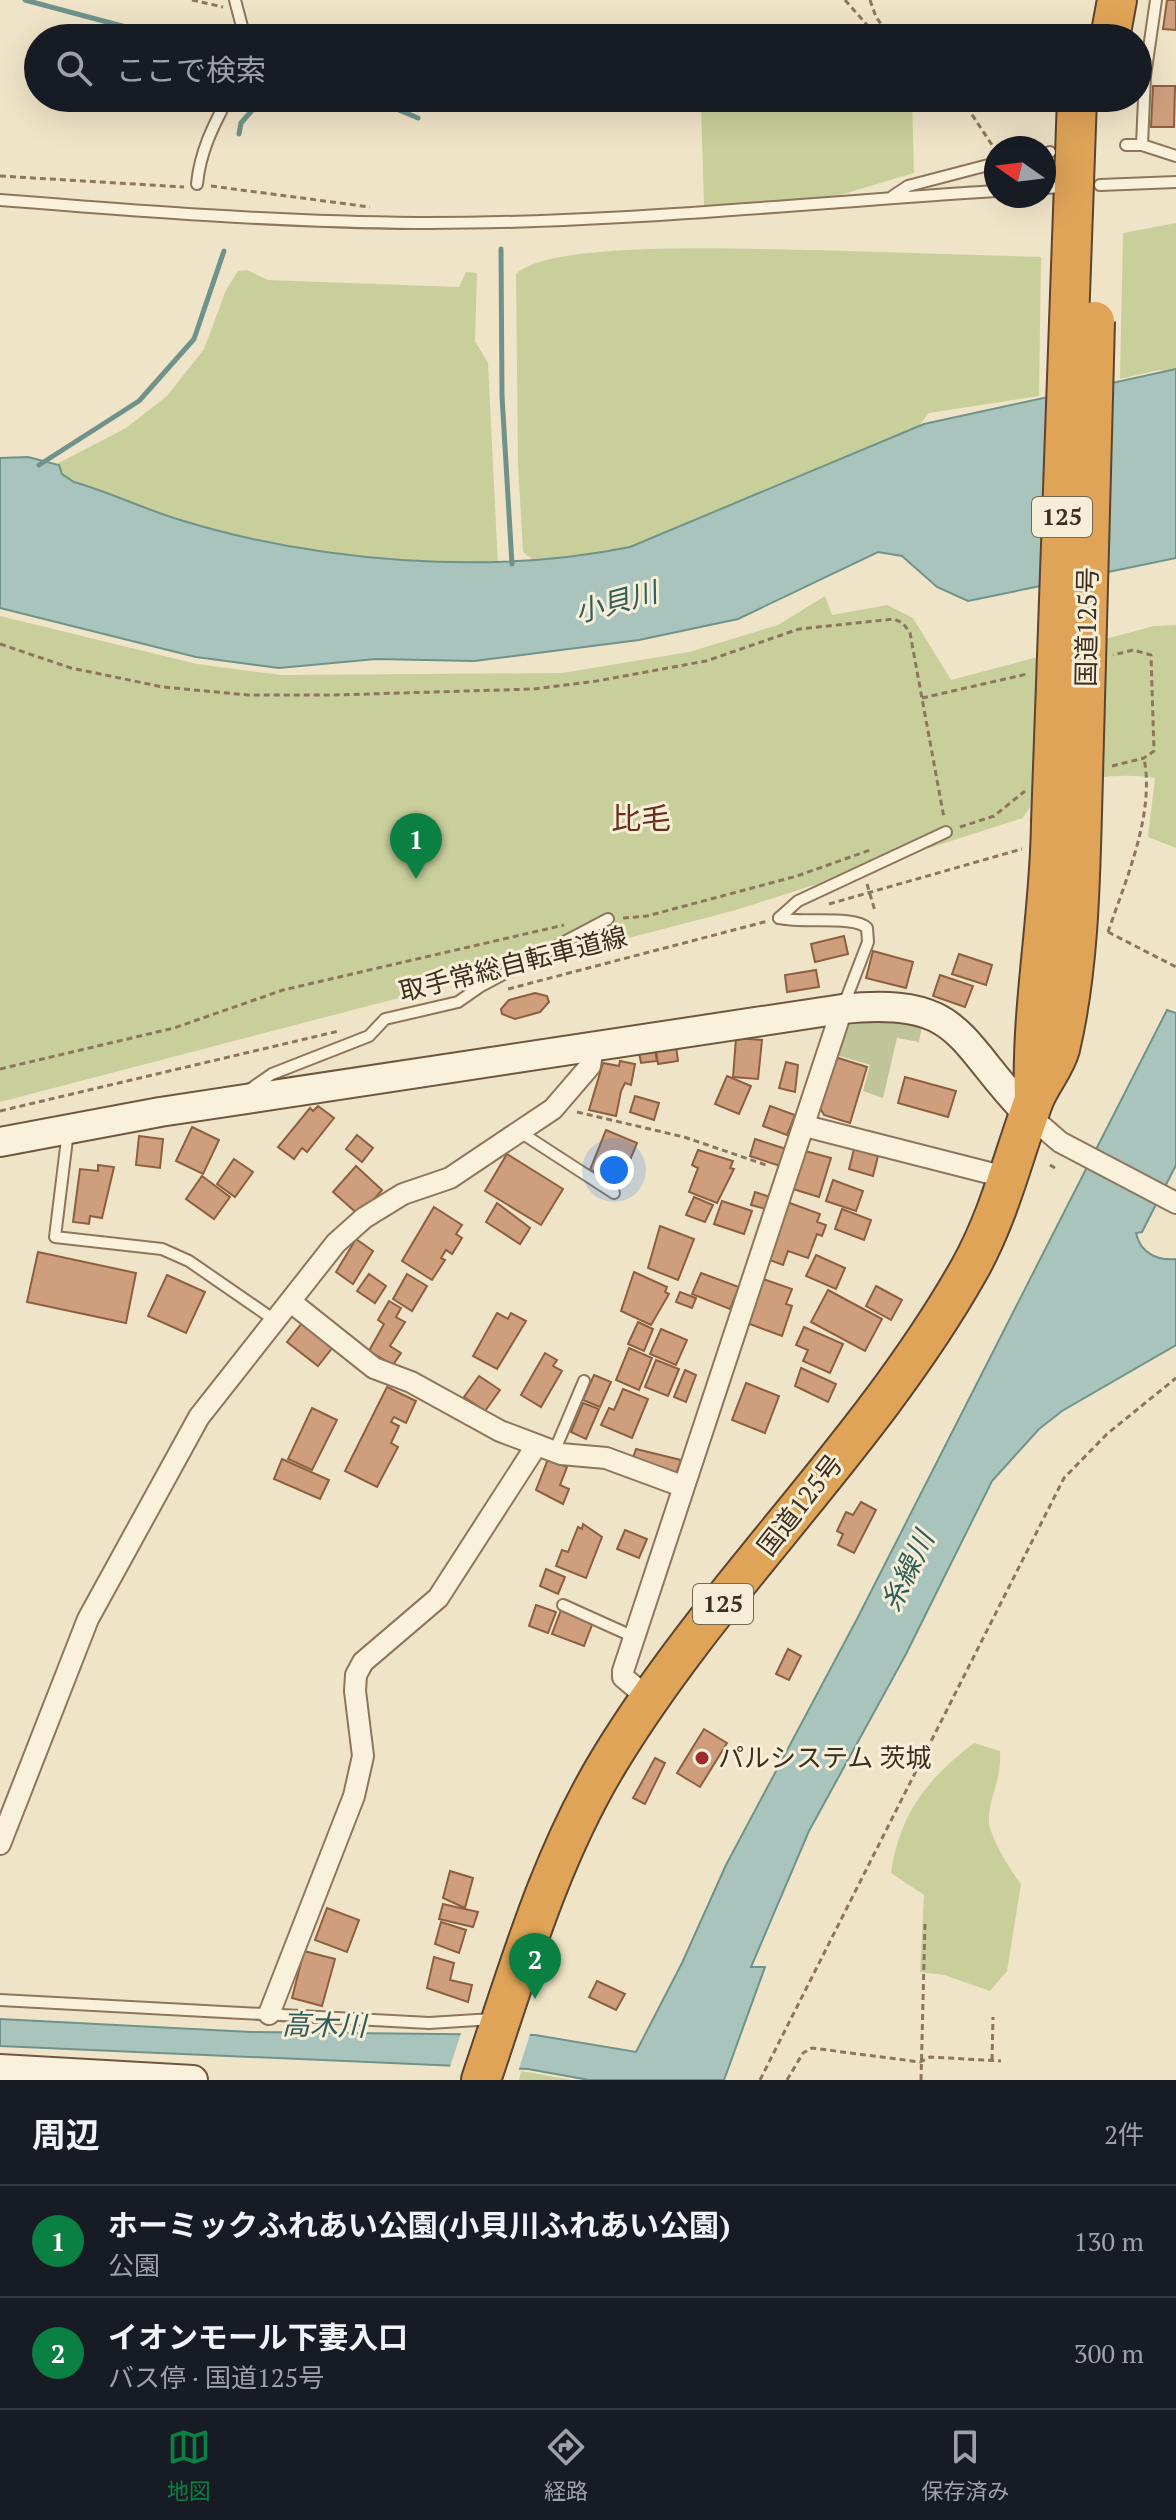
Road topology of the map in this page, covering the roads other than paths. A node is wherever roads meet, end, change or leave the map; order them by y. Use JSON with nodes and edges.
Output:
{"nodes":[{"id":1,"x":1092,"y":0,"type":"edge"},
{"id":2,"x":1117,"y":0,"type":"edge"},
{"id":3,"x":1156,"y":0,"type":"edge"},
{"id":4,"x":1088,"y":24,"type":"edge"},
{"id":5,"x":1113,"y":24,"type":"edge"},
{"id":6,"x":1152,"y":28,"type":"edge"},
{"id":7,"x":221,"y":112,"type":"edge"},
{"id":8,"x":1077,"y":112,"type":"edge"},
{"id":9,"x":1100,"y":112,"type":"edge"},
{"id":10,"x":1143,"y":112,"type":"edge"},
{"id":11,"x":1126,"y":145,"type":"dead end"},
{"id":12,"x":1142,"y":145,"type":"junction"},
{"id":13,"x":1176,"y":156,"type":"edge"},
{"id":14,"x":984,"y":166,"type":"edge"},
{"id":15,"x":1176,"y":182,"type":"edge"},
{"id":16,"x":197,"y":184,"type":"road end"},
{"id":17,"x":984,"y":192,"type":"edge"},
{"id":18,"x":1078,"y":196,"type":"edge"},
{"id":19,"x":892,"y":197,"type":"junction"},
{"id":20,"x":0,"y":200,"type":"edge"},
{"id":21,"x":946,"y":832,"type":"road end"},
{"id":22,"x":608,"y":919,"type":"road end"},
{"id":23,"x":842,"y":1009,"type":"junction"},
{"id":24,"x":593,"y":1046,"type":"junction"},
{"id":25,"x":235,"y":1101,"type":"junction"},
{"id":26,"x":1032,"y":1108,"type":"junction"},
{"id":27,"x":805,"y":1126,"type":"junction"},
{"id":28,"x":68,"y":1128,"type":"junction"},
{"id":29,"x":520,"y":1132,"type":"junction"},
{"id":30,"x":0,"y":1142,"type":"edge"},
{"id":31,"x":1009,"y":1178,"type":"junction"},
{"id":32,"x":614,"y":1193,"type":"dead end"},
{"id":33,"x":1176,"y":1203,"type":"edge"},
{"id":34,"x":291,"y":1302,"type":"junction"},
{"id":35,"x":276,"y":1321,"type":"junction"},
{"id":36,"x":584,"y":1381,"type":"dead end"},
{"id":37,"x":545,"y":1449,"type":"junction"},
{"id":38,"x":682,"y":1486,"type":"junction"},
{"id":39,"x":563,"y":1605,"type":"dead end"},
{"id":40,"x":634,"y":1637,"type":"junction"},
{"id":41,"x":649,"y":1699,"type":"junction"},
{"id":42,"x":0,"y":1844,"type":"edge"},
{"id":43,"x":0,"y":2000,"type":"edge"},
{"id":44,"x":269,"y":2014,"type":"junction"},
{"id":45,"x":500,"y":2024,"type":"junction"},
{"id":46,"x":0,"y":2069,"type":"edge"},
{"id":47,"x":481,"y":2079,"type":"edge"},
{"id":48,"x":193,"y":2080,"type":"edge"}],
"edges":[{"from":1,"to":4,"type":"highway"},
{"from":2,"to":5,"type":"highway"},
{"from":3,"to":6,"type":"lane"},
{"from":7,"to":16,"type":"lane"},
{"from":8,"to":18,"type":"highway","name":"国道125号","number":"125"},
{"from":9,"to":18,"type":"highway","name":"国道125号","number":"125"},
{"from":10,"to":12,"type":"lane"},
{"from":11,"to":12,"type":"lane"},
{"from":12,"to":13,"type":"lane"},
{"from":14,"to":19,"type":"lane"},
{"from":15,"to":18,"type":"lane"},
{"from":17,"to":19,"type":"lane"},
{"from":18,"to":26,"type":"highway","name":"国道125号","number":"125","bridge":true},
{"from":19,"to":20,"type":"lane"},
{"from":21,"to":23,"type":"lane"},
{"from":22,"to":25,"type":"lane","name":"取手常総自転車道線"},
{"from":23,"to":24,"type":"street"},
{"from":23,"to":26,"type":"street"},
{"from":23,"to":27,"type":"street"},
{"from":24,"to":25,"type":"street"},
{"from":24,"to":29,"type":"street"},
{"from":25,"to":28,"type":"street"},
{"from":26,"to":31,"type":"highway","name":"国道125号","number":"125"},
{"from":26,"to":33,"type":"street"},
{"from":27,"to":31,"type":"street"},
{"from":27,"to":38,"type":"street"},
{"from":28,"to":30,"type":"street"},
{"from":28,"to":35,"type":"lane"},
{"from":29,"to":32,"type":"lane"},
{"from":29,"to":34,"type":"street"},
{"from":31,"to":41,"type":"highway","name":"国道125号","number":"125"},
{"from":34,"to":35,"type":"street"},
{"from":34,"to":37,"type":"street"},
{"from":35,"to":42,"type":"street"},
{"from":36,"to":37,"type":"lane"},
{"from":37,"to":38,"type":"street"},
{"from":37,"to":44,"type":"street"},
{"from":38,"to":40,"type":"street"},
{"from":39,"to":40,"type":"lane"},
{"from":40,"to":41,"type":"street"},
{"from":41,"to":45,"type":"highway","name":"国道125号","number":"125"},
{"from":43,"to":44,"type":"lane"},
{"from":44,"to":45,"type":"lane"},
{"from":45,"to":47,"type":"highway","name":"国道125号","number":"125"},
{"from":46,"to":48,"type":"street"}]}
